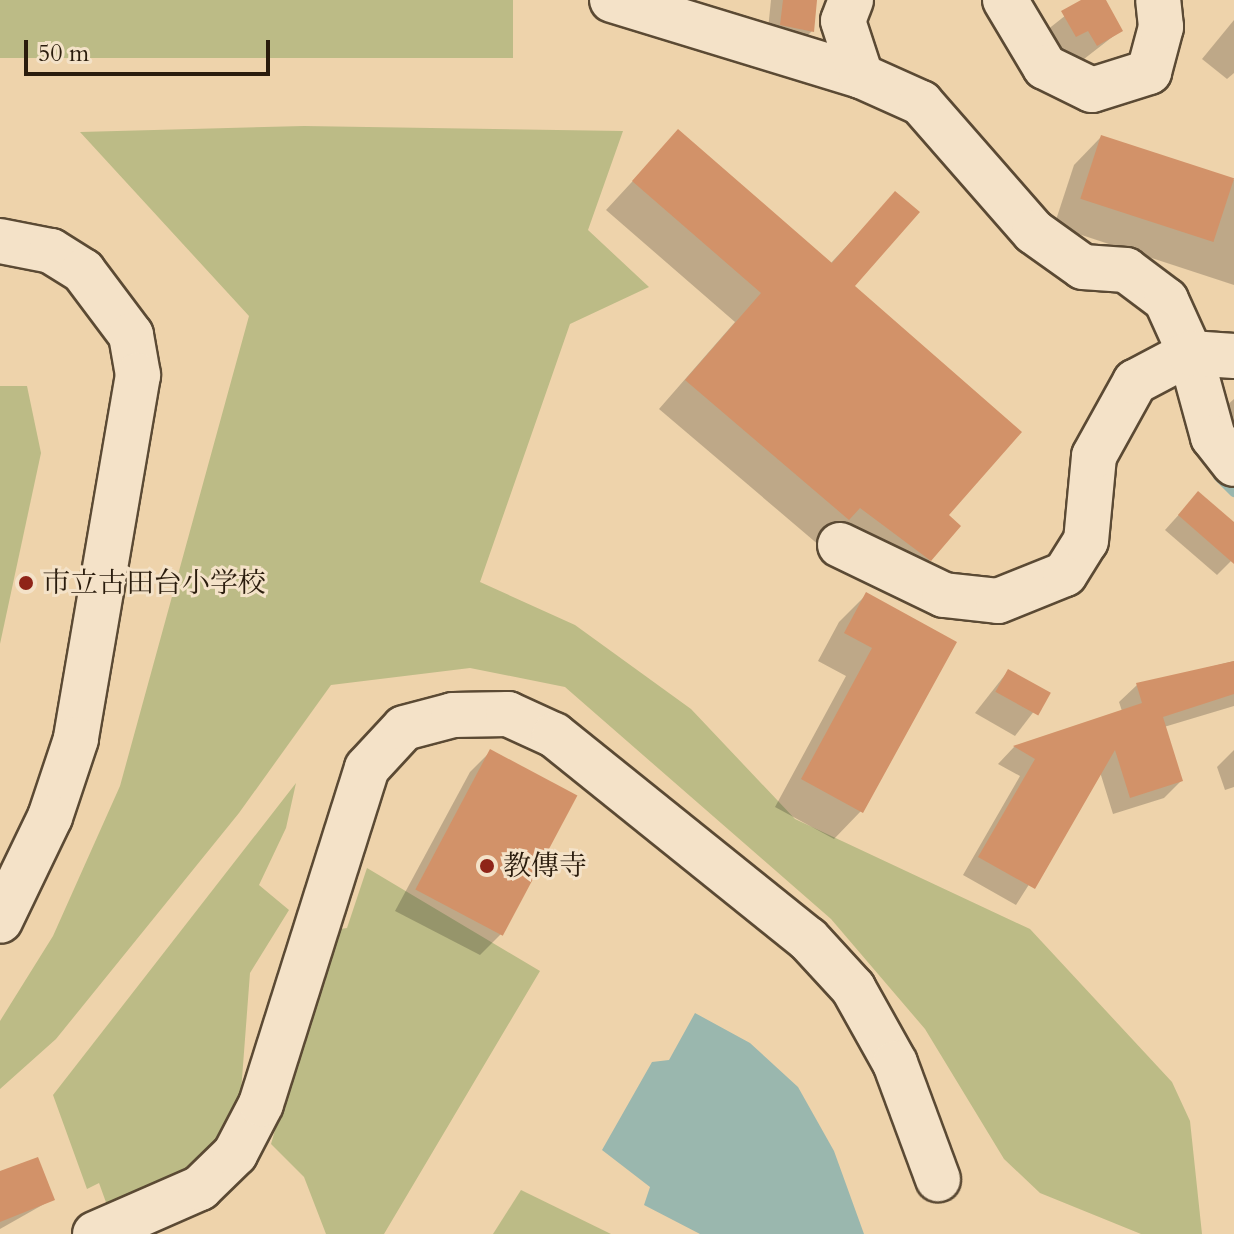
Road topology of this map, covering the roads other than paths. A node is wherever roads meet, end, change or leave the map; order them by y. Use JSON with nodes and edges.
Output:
{"nodes":[{"id":1,"x":612,"y":0,"type":"edge"},
{"id":2,"x":851,"y":0,"type":"edge"},
{"id":3,"x":1005,"y":0,"type":"edge"},
{"id":4,"x":1158,"y":0,"type":"edge"},
{"id":5,"x":861,"y":76,"type":"junction"},
{"id":6,"x":0,"y":241,"type":"edge"},
{"id":7,"x":1190,"y":353,"type":"junction"},
{"id":8,"x":1234,"y":356,"type":"edge"},
{"id":9,"x":1234,"y":464,"type":"edge"},
{"id":10,"x":840,"y":545,"type":"dead end"},
{"id":11,"x":0,"y":921,"type":"edge"},
{"id":12,"x":938,"y":1179,"type":"dead end"},
{"id":13,"x":95,"y":1234,"type":"edge"}],
"edges":[{"from":1,"to":5,"type":"street"},
{"from":2,"to":5,"type":"street"},
{"from":3,"to":4,"type":"street"},
{"from":5,"to":7,"type":"street"},
{"from":6,"to":11,"type":"street"},
{"from":7,"to":8,"type":"street"},
{"from":7,"to":9,"type":"street"},
{"from":7,"to":10,"type":"street"},
{"from":12,"to":13,"type":"street"}]}
